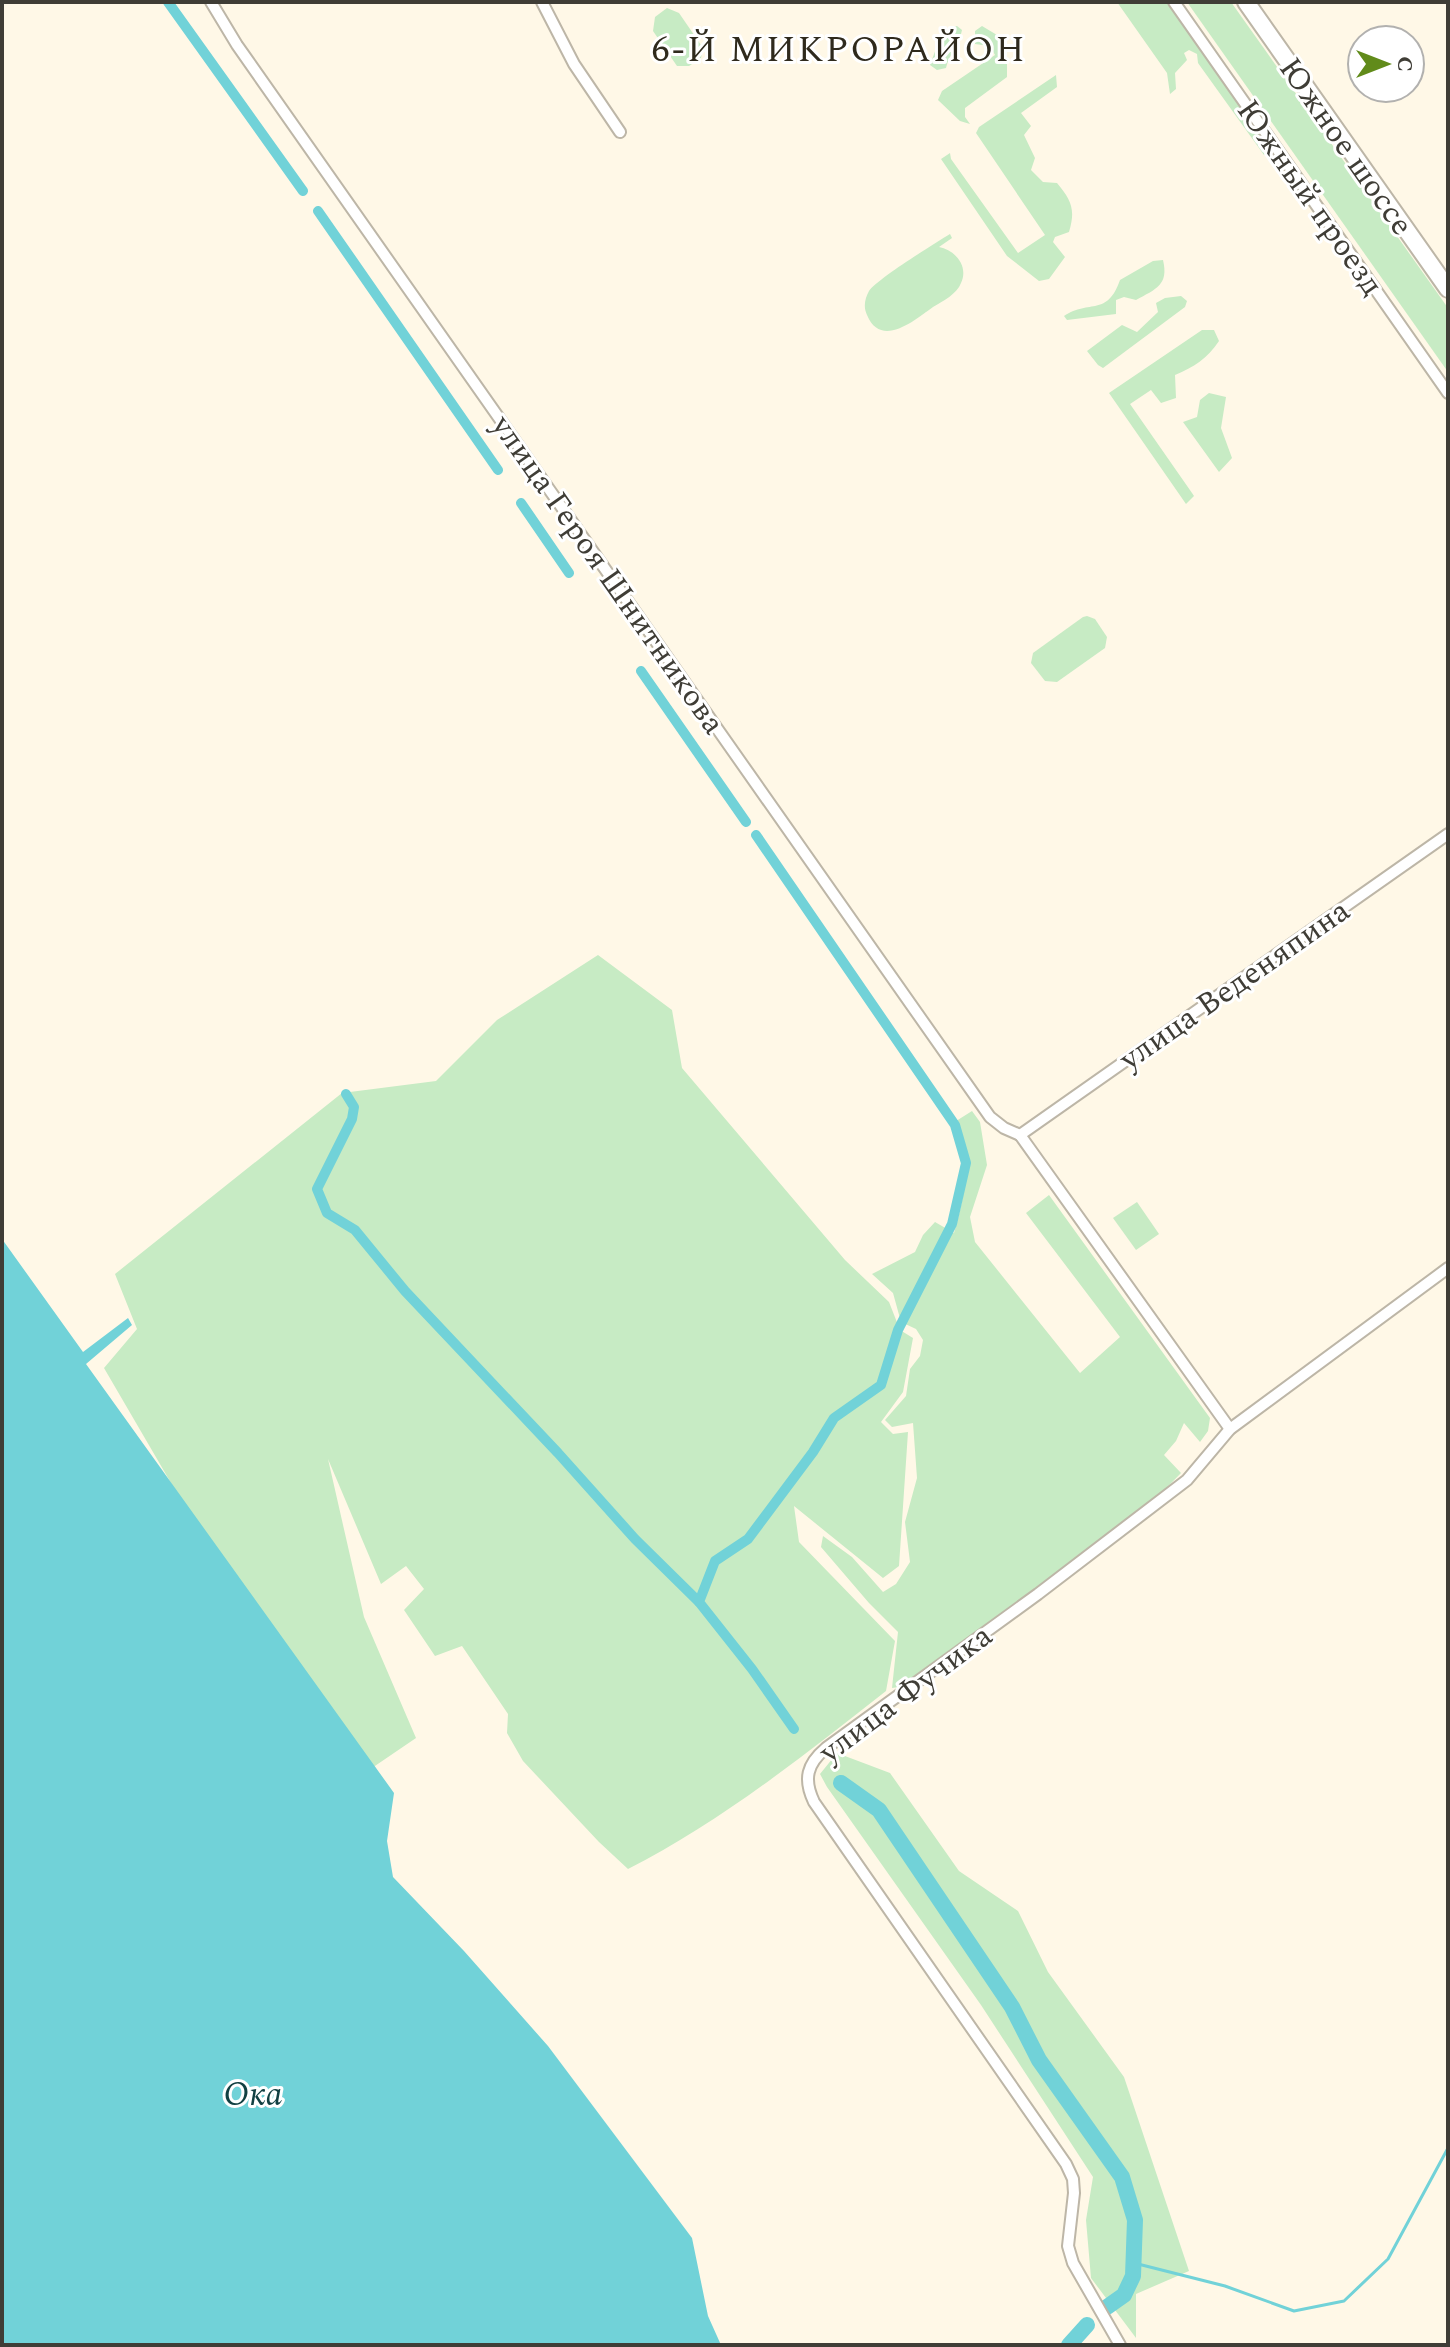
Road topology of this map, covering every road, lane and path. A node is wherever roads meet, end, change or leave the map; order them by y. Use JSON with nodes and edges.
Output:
{"nodes":[{"id":1,"x":211,"y":2,"type":"edge"},
{"id":2,"x":542,"y":2,"type":"edge"},
{"id":3,"x":1174,"y":2,"type":"edge"},
{"id":4,"x":1246,"y":2,"type":"edge"},
{"id":5,"x":620,"y":132,"type":"dead end"},
{"id":6,"x":1448,"y":289,"type":"edge"},
{"id":7,"x":1448,"y":393,"type":"edge"},
{"id":8,"x":1448,"y":834,"type":"edge"},
{"id":9,"x":1020,"y":1135,"type":"junction"},
{"id":10,"x":1448,"y":1268,"type":"edge"},
{"id":11,"x":1230,"y":1429,"type":"junction"},
{"id":12,"x":1120,"y":2345,"type":"edge"}],
"edges":[{"from":1,"to":9,"type":"street","name":"улица Героя Шнитникова"},
{"from":2,"to":5,"type":"street"},
{"from":3,"to":7,"type":"street","name":"Южный проезд"},
{"from":4,"to":6,"type":"main road","name":"Южное шоссе"},
{"from":8,"to":9,"type":"street","name":"улица Веденяпина"},
{"from":9,"to":11,"type":"street"},
{"from":10,"to":11,"type":"street","name":"улица Фучика"},
{"from":11,"to":12,"type":"street","name":"улица Фучика"}]}
